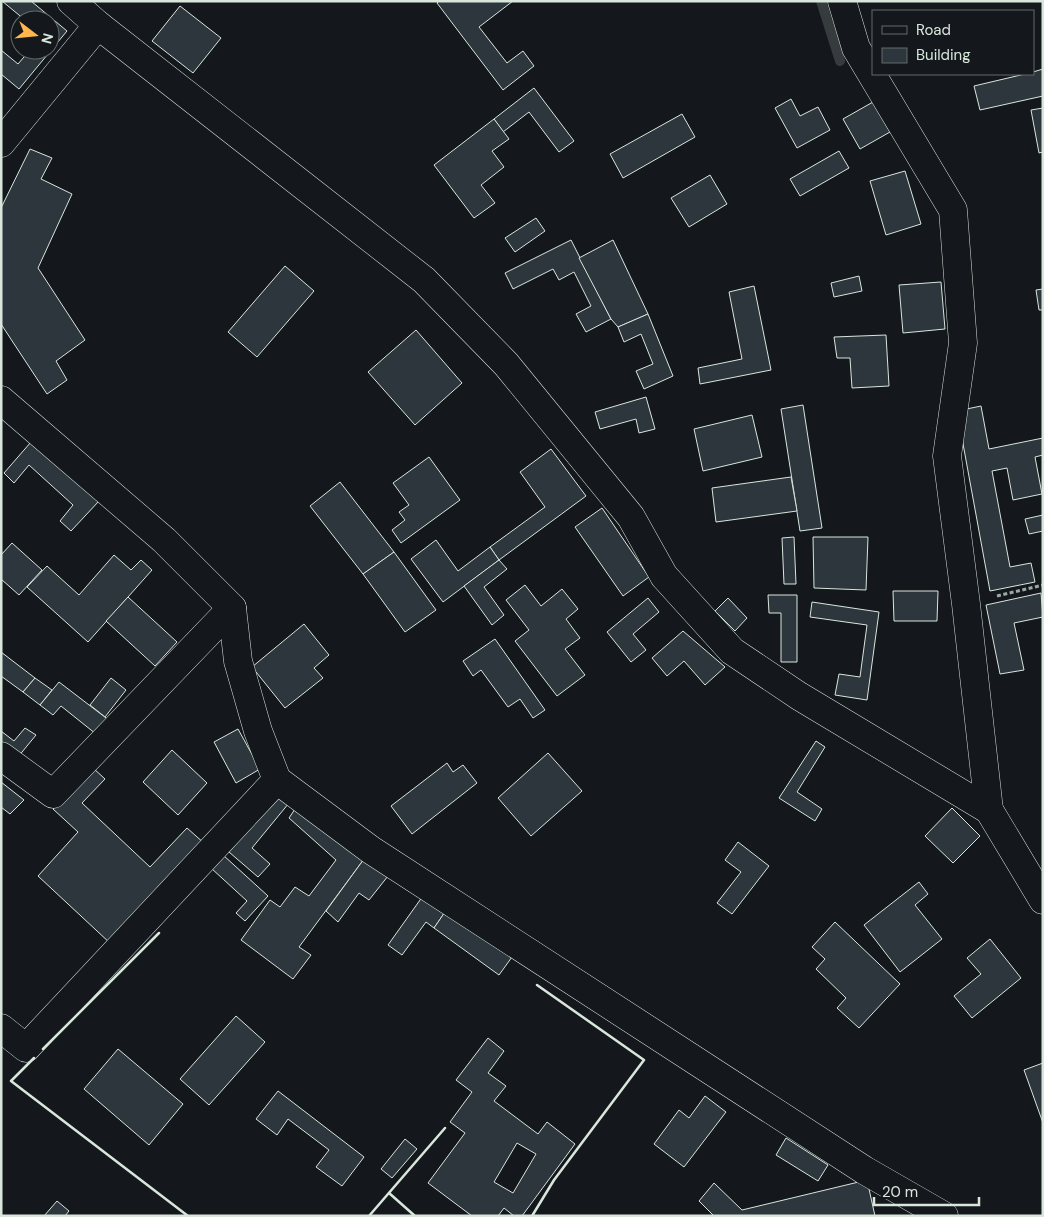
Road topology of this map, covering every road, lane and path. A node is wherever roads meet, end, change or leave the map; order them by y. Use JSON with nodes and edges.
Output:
{"nodes":[{"id":1,"x":71,"y":1,"type":"edge"},
{"id":2,"x":842,"y":1,"type":"edge"},
{"id":3,"x":98,"y":25,"type":"junction"},
{"id":4,"x":872,"y":75,"type":"edge"},
{"id":5,"x":872,"y":75,"type":"edge"},
{"id":6,"x":1,"y":143,"type":"edge"},
{"id":7,"x":1,"y":400,"type":"edge"},
{"id":8,"x":1043,"y":585,"type":"edge"},
{"id":9,"x":966,"y":604,"type":"junction"},
{"id":10,"x":232,"y":608,"type":"junction"},
{"id":11,"x":1,"y":756,"type":"edge"},
{"id":12,"x":277,"y":780,"type":"junction"},
{"id":13,"x":989,"y":810,"type":"junction"},
{"id":14,"x":1043,"y":900,"type":"edge"},
{"id":15,"x":1,"y":1028,"type":"edge"},
{"id":16,"x":944,"y":1216,"type":"edge"}],
"edges":[{"from":1,"to":3,"type":"street"},
{"from":2,"to":5,"type":"street"},
{"from":3,"to":6,"type":"street"},
{"from":3,"to":13,"type":"street"},
{"from":4,"to":9,"type":"street"},
{"from":7,"to":10,"type":"street"},
{"from":8,"to":9,"type":"path"},
{"from":9,"to":13,"type":"street"},
{"from":10,"to":11,"type":"street"},
{"from":10,"to":12,"type":"street"},
{"from":12,"to":15,"type":"street"},
{"from":12,"to":16,"type":"street"},
{"from":13,"to":14,"type":"street"}]}
